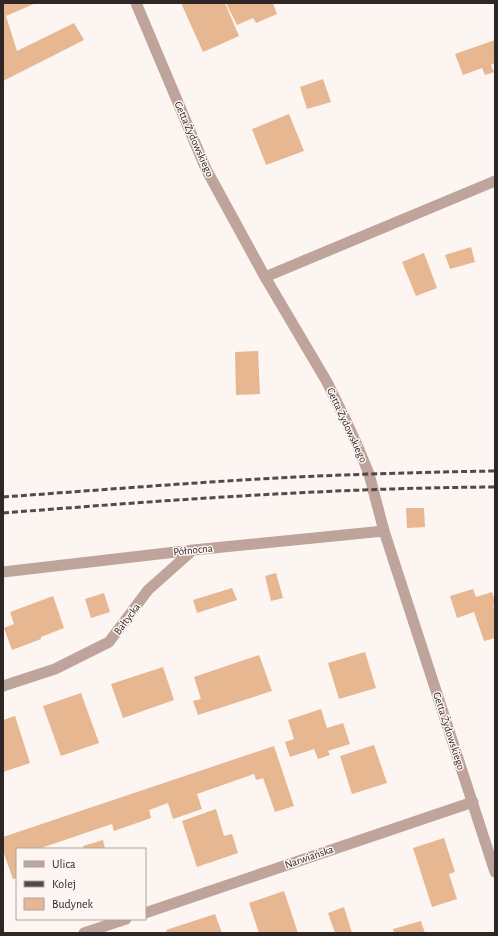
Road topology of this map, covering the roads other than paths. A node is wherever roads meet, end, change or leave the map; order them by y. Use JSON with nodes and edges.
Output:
{"nodes":[{"id":1,"x":136,"y":3,"type":"edge"},
{"id":2,"x":495,"y":182,"type":"edge"},
{"id":3,"x":265,"y":277,"type":"junction"},
{"id":4,"x":384,"y":531,"type":"junction"},
{"id":5,"x":193,"y":550,"type":"junction"},
{"id":6,"x":3,"y":572,"type":"edge"},
{"id":7,"x":3,"y":686,"type":"edge"},
{"id":8,"x":473,"y":802,"type":"junction"},
{"id":9,"x":495,"y":872,"type":"edge"},
{"id":10,"x":146,"y":913,"type":"edge"},
{"id":11,"x":123,"y":920,"type":"edge"},
{"id":12,"x":84,"y":933,"type":"edge"}],
"edges":[{"from":1,"to":3,"type":"street","name":"Getta Żydowskiego"},
{"from":2,"to":3,"type":"street"},
{"from":3,"to":4,"type":"street","name":"Getta Żydowskiego"},
{"from":4,"to":5,"type":"street","name":"Północna"},
{"from":4,"to":8,"type":"street","name":"Getta Żydowskiego"},
{"from":5,"to":6,"type":"street","name":"Północna"},
{"from":5,"to":7,"type":"street","name":"Bałtycka"},
{"from":8,"to":9,"type":"street","name":"Getta Żydowskiego"},
{"from":8,"to":10,"type":"street","name":"Narwiańska"},
{"from":11,"to":12,"type":"street"}]}
